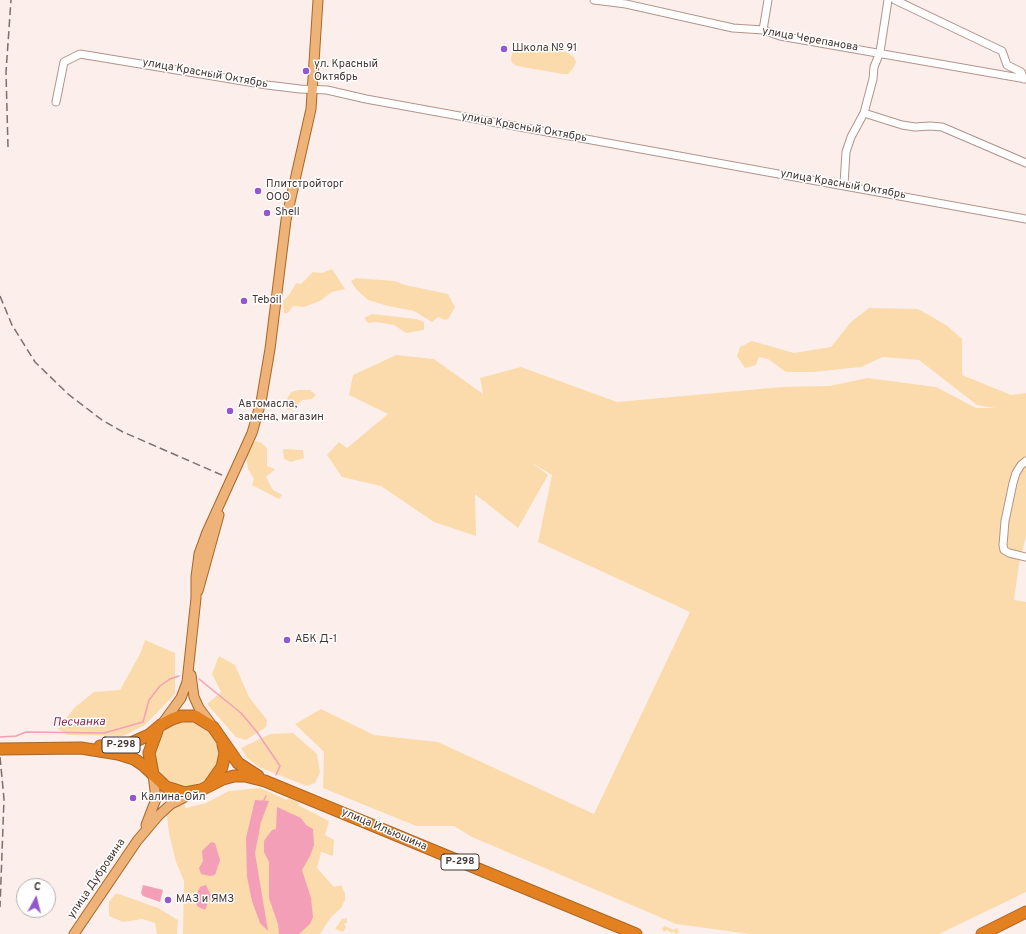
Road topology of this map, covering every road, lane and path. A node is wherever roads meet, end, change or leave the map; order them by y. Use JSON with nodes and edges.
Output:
{"nodes":[{"id":1,"x":318,"y":0,"type":"edge"},
{"id":2,"x":594,"y":0,"type":"edge"},
{"id":3,"x":768,"y":0,"type":"edge"},
{"id":4,"x":888,"y":0,"type":"edge"},
{"id":5,"x":895,"y":0,"type":"edge"},
{"id":6,"x":627,"y":2,"type":"edge"},
{"id":7,"x":763,"y":30,"type":"junction"},
{"id":8,"x":880,"y":52,"type":"junction"},
{"id":9,"x":1025,"y":79,"type":"edge"},
{"id":10,"x":312,"y":90,"type":"junction"},
{"id":11,"x":56,"y":102,"type":"dead end"},
{"id":12,"x":864,"y":113,"type":"junction"},
{"id":13,"x":1026,"y":163,"type":"edge"},
{"id":14,"x":844,"y":184,"type":"junction"},
{"id":15,"x":1026,"y":219,"type":"edge"},
{"id":16,"x":1026,"y":461,"type":"edge"},
{"id":17,"x":1026,"y":558,"type":"edge"},
{"id":18,"x":190,"y":663,"type":"junction"},
{"id":19,"x":159,"y":727,"type":"junction"},
{"id":20,"x":213,"y":728,"type":"junction"},
{"id":21,"x":223,"y":744,"type":"junction"},
{"id":22,"x":81,"y":748,"type":"junction"},
{"id":23,"x":0,"y":750,"type":"edge"},
{"id":24,"x":153,"y":774,"type":"junction"},
{"id":25,"x":265,"y":781,"type":"junction"},
{"id":26,"x":201,"y":790,"type":"junction"},
{"id":27,"x":140,"y":837,"type":"junction"},
{"id":28,"x":1026,"y":912,"type":"edge"},
{"id":29,"x":74,"y":934,"type":"edge"},
{"id":30,"x":636,"y":934,"type":"edge"},
{"id":31,"x":982,"y":934,"type":"edge"}],
"edges":[{"from":1,"to":10,"type":"main road"},
{"from":2,"to":6,"type":"street","name":"улица Черепанова"},
{"from":3,"to":7,"type":"street"},
{"from":4,"to":8,"type":"street"},
{"from":5,"to":9,"type":"street"},
{"from":6,"to":7,"type":"street","name":"улица Черепанова"},
{"from":7,"to":8,"type":"street","name":"улица Черепанова"},
{"from":8,"to":9,"type":"street","name":"улица Черепанова"},
{"from":8,"to":12,"type":"street"},
{"from":10,"to":11,"type":"street","name":"улица Красный Октябрь"},
{"from":10,"to":14,"type":"street","name":"улица Красный Октябрь"},
{"from":10,"to":18,"type":"main road"},
{"from":12,"to":13,"type":"street"},
{"from":12,"to":14,"type":"street"},
{"from":14,"to":15,"type":"street","name":"улица Красный Октябрь"},
{"from":16,"to":17,"type":"street"},
{"from":18,"to":19,"type":"main road"},
{"from":18,"to":20,"type":"main road"},
{"from":19,"to":20,"type":"highway","number":"Р-298"},
{"from":19,"to":22,"type":"highway","number":"Р-298"},
{"from":19,"to":24,"type":"highway","number":"Р-298"},
{"from":20,"to":21,"type":"highway","number":"Р-298"},
{"from":21,"to":25,"type":"highway","number":"Р-298"},
{"from":21,"to":26,"type":"highway"},
{"from":22,"to":23,"type":"highway","number":"Р-298"},
{"from":22,"to":24,"type":"highway","number":"Р-298"},
{"from":24,"to":26,"type":"highway","number":"Р-298"},
{"from":24,"to":27,"type":"main road"},
{"from":25,"to":26,"type":"highway","number":"Р-298"},
{"from":25,"to":30,"type":"highway","name":"улица Ильюшина","number":"Р-298"},
{"from":26,"to":27,"type":"main road"},
{"from":27,"to":29,"type":"main road","name":"улица Дубровина"},
{"from":28,"to":31,"type":"highway"}]}
